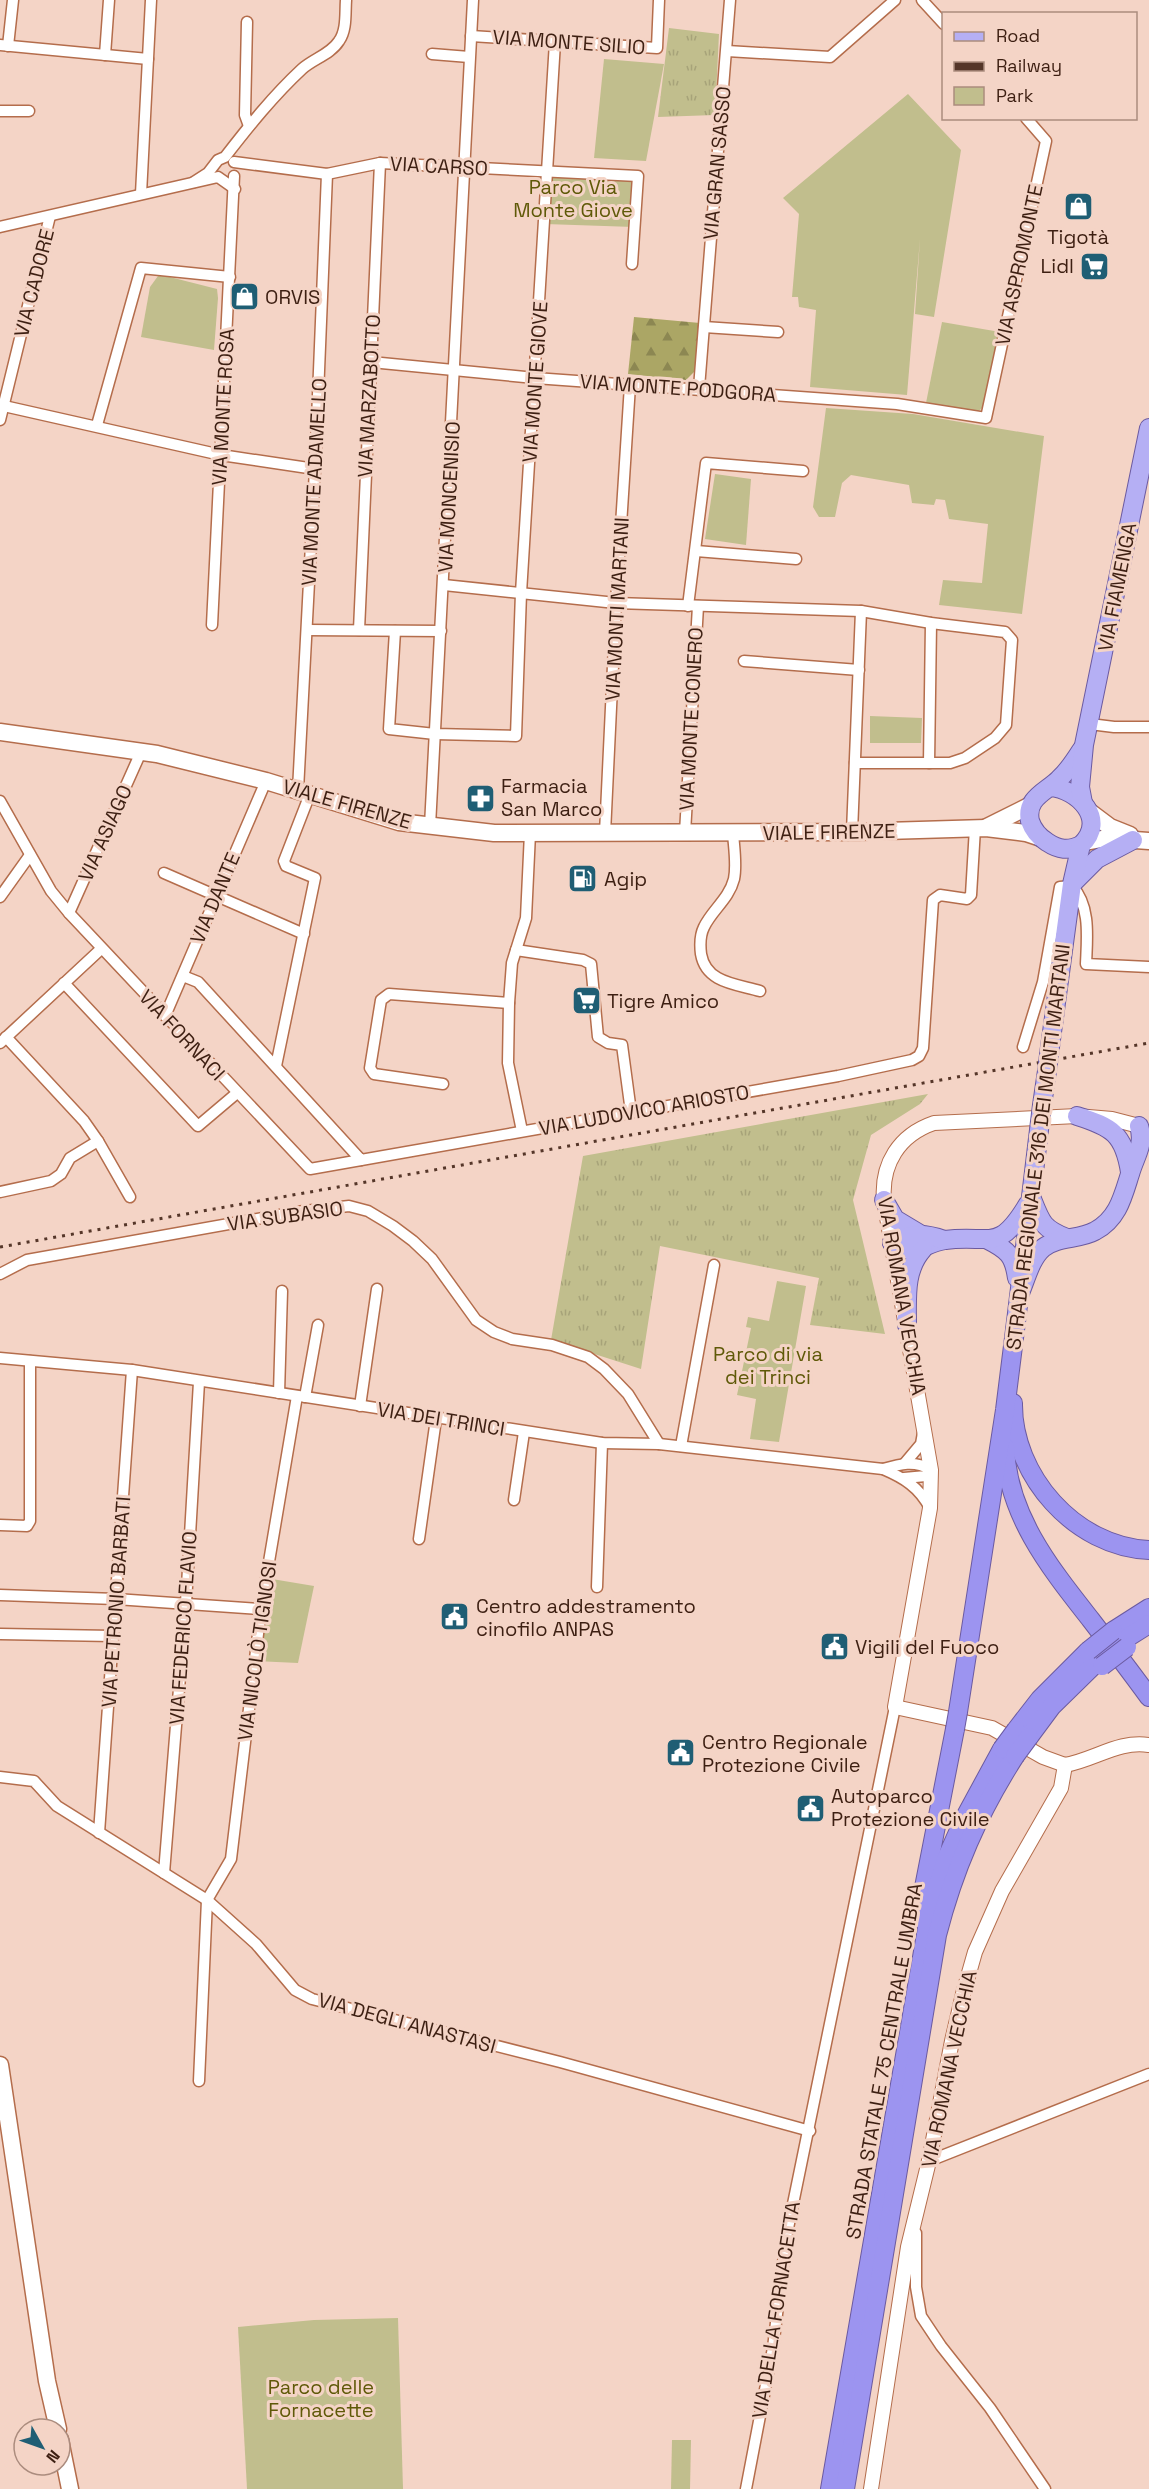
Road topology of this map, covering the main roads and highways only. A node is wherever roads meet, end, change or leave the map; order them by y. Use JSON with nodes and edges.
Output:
{"nodes":[{"id":1,"x":1149,"y":428,"type":"edge"},
{"id":2,"x":0,"y":732,"type":"edge"},
{"id":3,"x":1084,"y":745,"type":"junction"},
{"id":4,"x":1050,"y":787,"type":"junction"},
{"id":5,"x":1029,"y":806,"type":"junction"},
{"id":6,"x":1086,"y":807,"type":"junction"},
{"id":7,"x":981,"y":828,"type":"junction"},
{"id":8,"x":1041,"y":838,"type":"junction"},
{"id":9,"x":1141,"y":840,"type":"edge"},
{"id":10,"x":1083,"y":843,"type":"junction"},
{"id":11,"x":1056,"y":848,"type":"junction"},
{"id":12,"x":1072,"y":885,"type":"junction"},
{"id":13,"x":1077,"y":1116,"type":"road end"},
{"id":14,"x":1144,"y":1128,"type":"edge"},
{"id":15,"x":1136,"y":1157,"type":"edge"},
{"id":16,"x":1032,"y":1198,"type":"junction"},
{"id":17,"x":884,"y":1200,"type":"road end"},
{"id":18,"x":1067,"y":1238,"type":"junction"},
{"id":19,"x":988,"y":1240,"type":"junction"},
{"id":20,"x":921,"y":1242,"type":"junction"},
{"id":21,"x":892,"y":1243,"type":"road end"},
{"id":22,"x":1020,"y":1293,"type":"junction"},
{"id":23,"x":907,"y":1325,"type":"road end"},
{"id":24,"x":1015,"y":1330,"type":"junction"},
{"id":25,"x":1005,"y":1410,"type":"junction"},
{"id":26,"x":1149,"y":1550,"type":"edge"},
{"id":27,"x":1149,"y":1608,"type":"edge"},
{"id":28,"x":1149,"y":1624,"type":"edge"},
{"id":29,"x":1149,"y":1635,"type":"edge"},
{"id":30,"x":1121,"y":1639,"type":"junction"},
{"id":31,"x":1149,"y":1697,"type":"edge"},
{"id":32,"x":1009,"y":1753,"type":"junction"},
{"id":33,"x":911,"y":2012,"type":"junction"},
{"id":34,"x":0,"y":2066,"type":"edge"},
{"id":35,"x":4,"y":2115,"type":"edge"},
{"id":36,"x":55,"y":2417,"type":"edge"},
{"id":37,"x":830,"y":2489,"type":"edge"},
{"id":38,"x":845,"y":2489,"type":"edge"}],
"edges":[{"from":1,"to":3,"type":"main road","name":"VIA FIAMENGA"},
{"from":2,"to":7,"type":"main road","name":"VIALE FIRENZE"},
{"from":3,"to":4,"type":"main road","name":"VIA FIAMENGA"},
{"from":3,"to":6,"type":"main road","name":"VIA FIAMENGA"},
{"from":4,"to":5,"type":"main road","name":"VIALE FIRENZE"},
{"from":4,"to":6,"type":"main road"},
{"from":5,"to":7,"type":"main road","name":"VIALE FIRENZE"},
{"from":5,"to":8,"type":"main road"},
{"from":6,"to":9,"type":"main road"},
{"from":6,"to":10,"type":"main road"},
{"from":7,"to":8,"type":"main road","name":"VIALE FIRENZE"},
{"from":8,"to":11,"type":"main road","name":"VIALE FIRENZE"},
{"from":9,"to":10,"type":"main road"},
{"from":9,"to":12,"type":"main road"},
{"from":10,"to":11,"type":"main road"},
{"from":10,"to":12,"type":"main road","name":"STRADA REGIONALE 316 DEI MONTI MARTANI"},
{"from":11,"to":12,"type":"main road","name":"STRADA REGIONALE 316 DEI MONTI MARTANI"},
{"from":12,"to":16,"type":"main road","name":"STRADA REGIONALE 316 DEI MONTI MARTANI","bridge":true},
{"from":13,"to":15,"type":"main road"},
{"from":14,"to":15,"type":"main road"},
{"from":15,"to":18,"type":"main road"},
{"from":16,"to":18,"type":"main road"},
{"from":16,"to":19,"type":"main road"},
{"from":16,"to":22,"type":"main road","name":"STRADA REGIONALE 316 DEI MONTI MARTANI"},
{"from":17,"to":20,"type":"main road"},
{"from":18,"to":22,"type":"main road"},
{"from":19,"to":20,"type":"main road"},
{"from":19,"to":22,"type":"main road"},
{"from":20,"to":21,"type":"main road"},
{"from":20,"to":23,"type":"main road"},
{"from":22,"to":24,"type":"main road","name":"STRADA REGIONALE 316 DEI MONTI MARTANI"},
{"from":24,"to":25,"type":"highway","name":"STRADA REGIONALE 316 DEI MONTI MARTANI"},
{"from":24,"to":26,"type":"highway"},
{"from":25,"to":31,"type":"highway"},
{"from":25,"to":33,"type":"highway"},
{"from":27,"to":30,"type":"highway","name":"STRADA STATALE 75 CENTRALE UMBRA"},
{"from":28,"to":30,"type":"highway","name":"STRADA STATALE 75 CENTRALE UMBRA"},
{"from":29,"to":30,"type":"highway"},
{"from":30,"to":32,"type":"highway","name":"STRADA STATALE 75 CENTRALE UMBRA","bridge":true},
{"from":32,"to":33,"type":"highway","name":"STRADA STATALE 75 CENTRALE UMBRA"},
{"from":32,"to":38,"type":"highway","name":"STRADA STATALE 75 CENTRALE UMBRA"},
{"from":33,"to":37,"type":"highway","name":"STRADA STATALE 75 CENTRALE UMBRA"},
{"from":34,"to":35,"type":"main road"},
{"from":35,"to":36,"type":"main road"}]}
